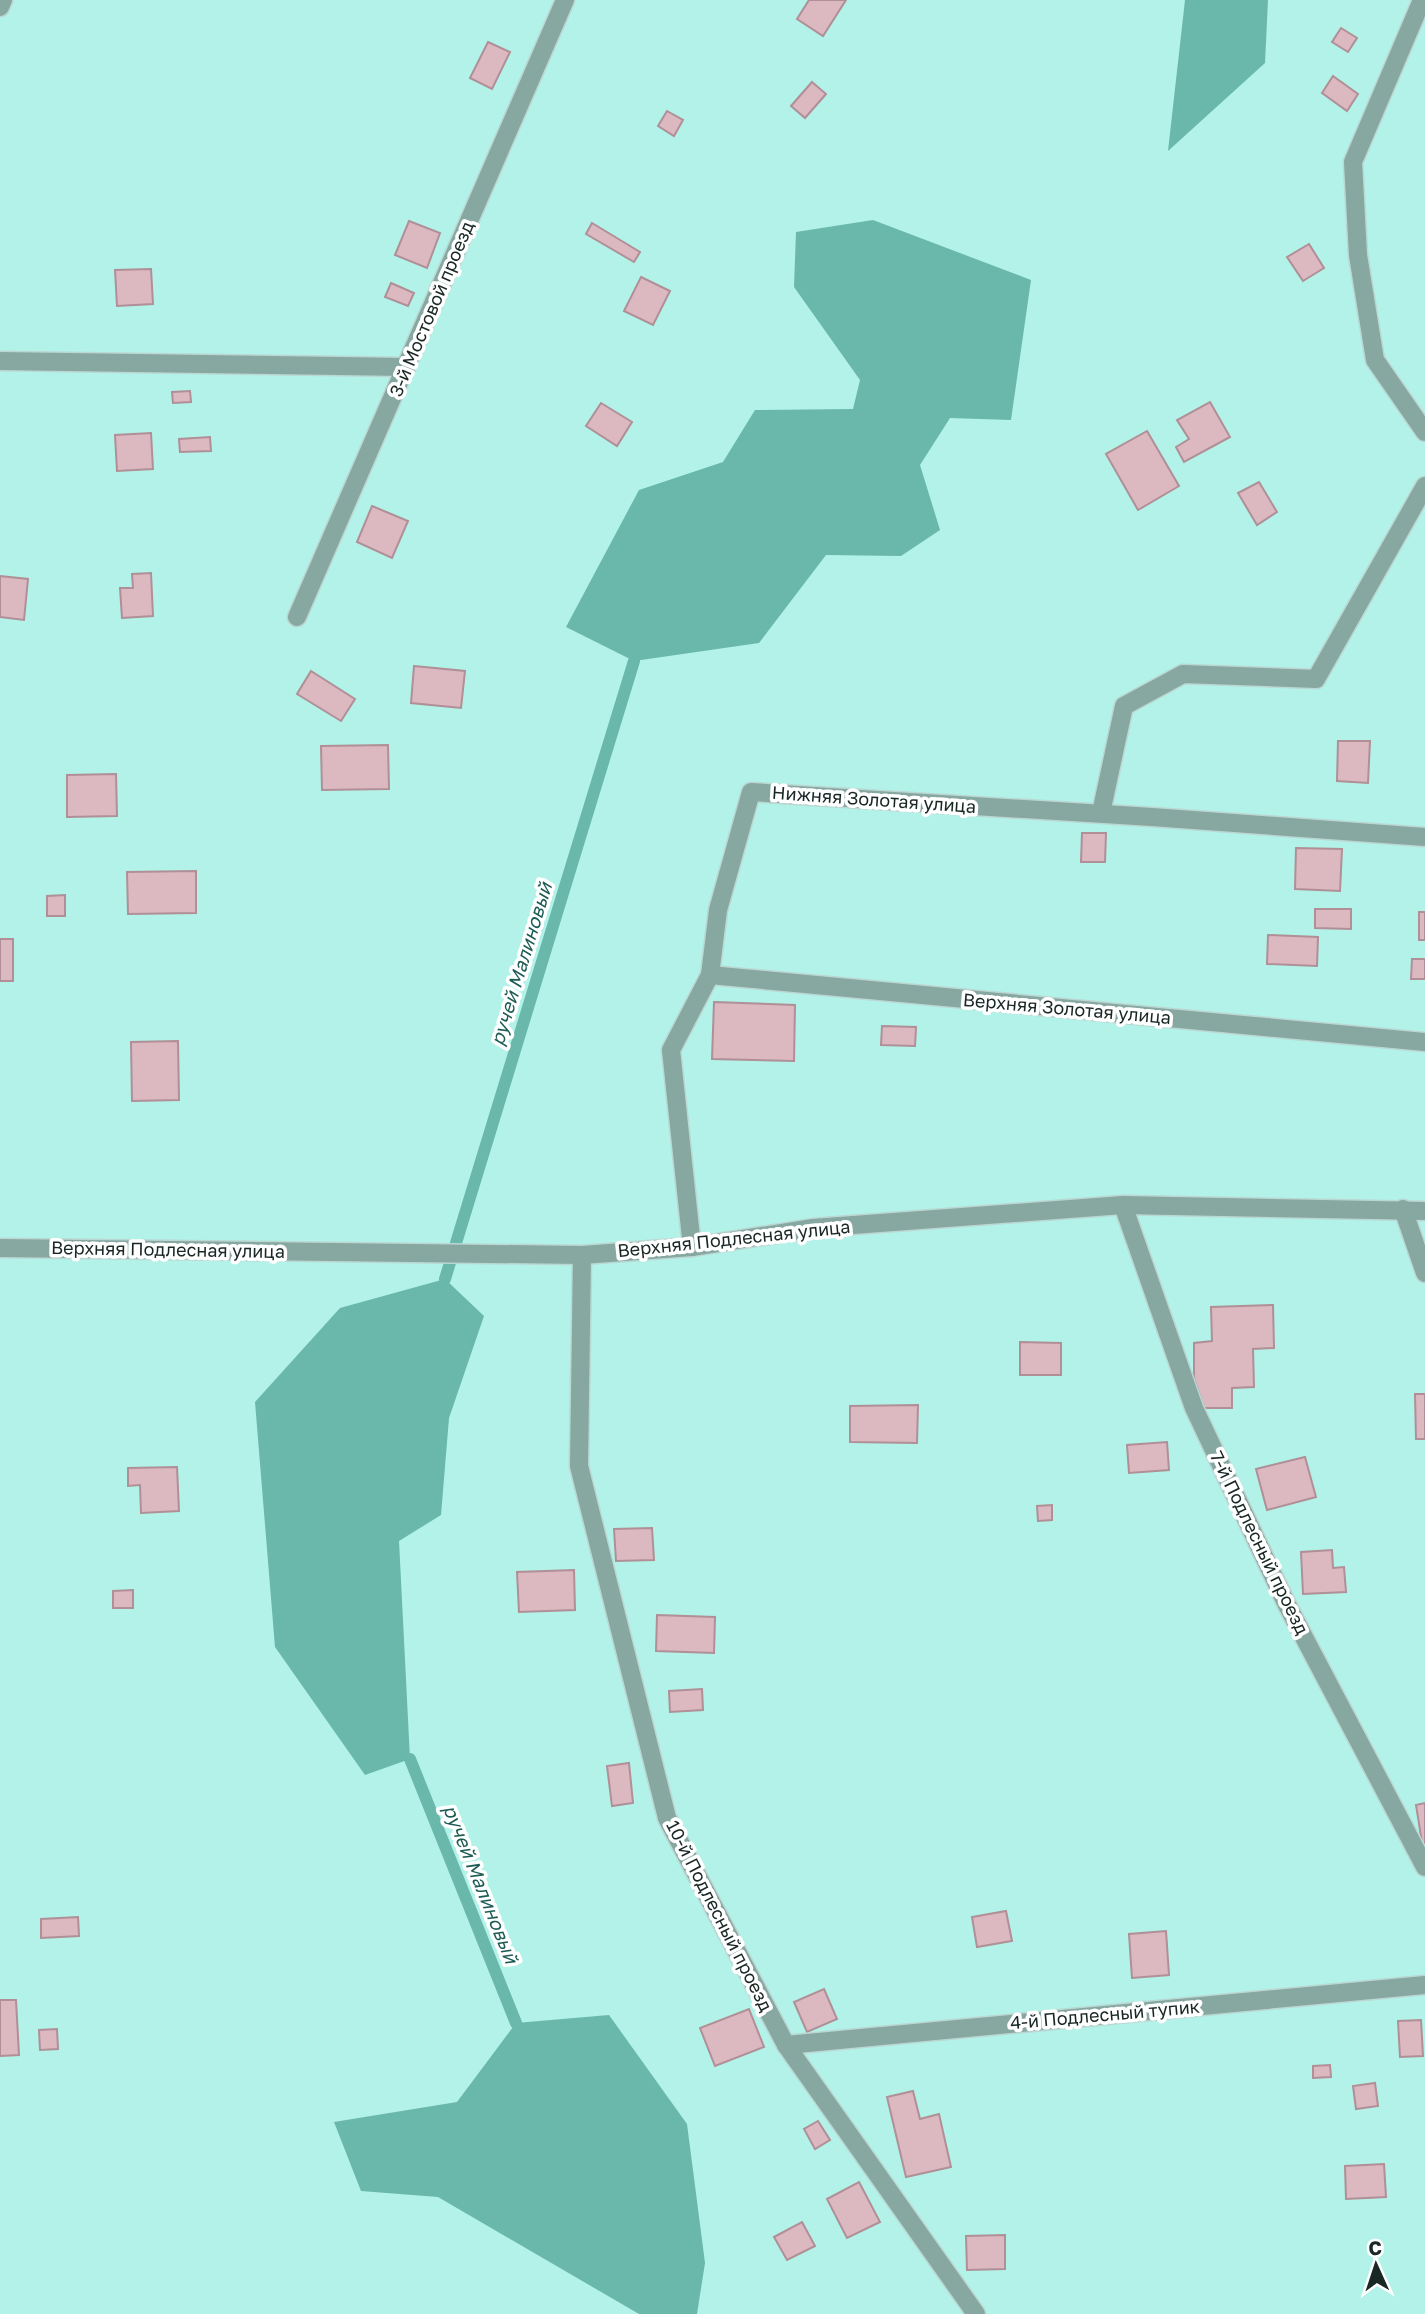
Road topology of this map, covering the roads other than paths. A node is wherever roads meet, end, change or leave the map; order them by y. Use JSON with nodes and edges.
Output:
{"nodes":[{"id":1,"x":3,"y":0,"type":"edge"},
{"id":2,"x":565,"y":0,"type":"edge"},
{"id":3,"x":1422,"y":0,"type":"edge"},
{"id":4,"x":0,"y":7,"type":"edge"},
{"id":5,"x":0,"y":361,"type":"edge"},
{"id":6,"x":406,"y":367,"type":"junction"},
{"id":7,"x":1425,"y":432,"type":"edge"},
{"id":8,"x":1425,"y":486,"type":"edge"},
{"id":9,"x":297,"y":617,"type":"dead end"},
{"id":10,"x":1101,"y":813,"type":"junction"},
{"id":11,"x":1425,"y":837,"type":"edge"},
{"id":12,"x":710,"y":975,"type":"junction"},
{"id":13,"x":1425,"y":1042,"type":"edge"},
{"id":14,"x":1123,"y":1205,"type":"junction"},
{"id":15,"x":1403,"y":1209,"type":"junction"},
{"id":16,"x":1425,"y":1211,"type":"edge"},
{"id":17,"x":692,"y":1247,"type":"junction"},
{"id":18,"x":0,"y":1248,"type":"edge"},
{"id":19,"x":582,"y":1255,"type":"junction"},
{"id":20,"x":1425,"y":1273,"type":"edge"},
{"id":21,"x":1425,"y":1867,"type":"edge"},
{"id":22,"x":1425,"y":1985,"type":"edge"},
{"id":23,"x":786,"y":2045,"type":"junction"},
{"id":24,"x":976,"y":2314,"type":"edge"}],
"edges":[{"from":1,"to":4,"type":"street"},
{"from":2,"to":6,"type":"street","name":"3-й Мостовой проезд"},
{"from":3,"to":7,"type":"street"},
{"from":5,"to":6,"type":"street"},
{"from":6,"to":9,"type":"street","name":"3-й Мостовой проезд"},
{"from":8,"to":10,"type":"street"},
{"from":10,"to":11,"type":"street","name":"Нижняя Золотая улица"},
{"from":10,"to":12,"type":"street","name":"Нижняя Золотая улица"},
{"from":12,"to":13,"type":"street","name":"Верхняя Золотая улица"},
{"from":12,"to":17,"type":"street","name":"Нижняя Золотая улица"},
{"from":14,"to":15,"type":"street","name":"Верхняя Подлесная улица"},
{"from":14,"to":17,"type":"street","name":"Верхняя Подлесная улица"},
{"from":14,"to":21,"type":"street","name":"7-й Подлесный проезд"},
{"from":15,"to":16,"type":"street","name":"Верхняя Подлесная улица"},
{"from":15,"to":20,"type":"street"},
{"from":17,"to":19,"type":"street","name":"Верхняя Подлесная улица"},
{"from":18,"to":19,"type":"street","name":"Верхняя Подлесная улица"},
{"from":19,"to":23,"type":"street","name":"10-й Подлесный проезд"},
{"from":22,"to":23,"type":"street","name":"4-й Подлесный тупик"},
{"from":23,"to":24,"type":"street","name":"10-й Подлесный проезд"}]}
